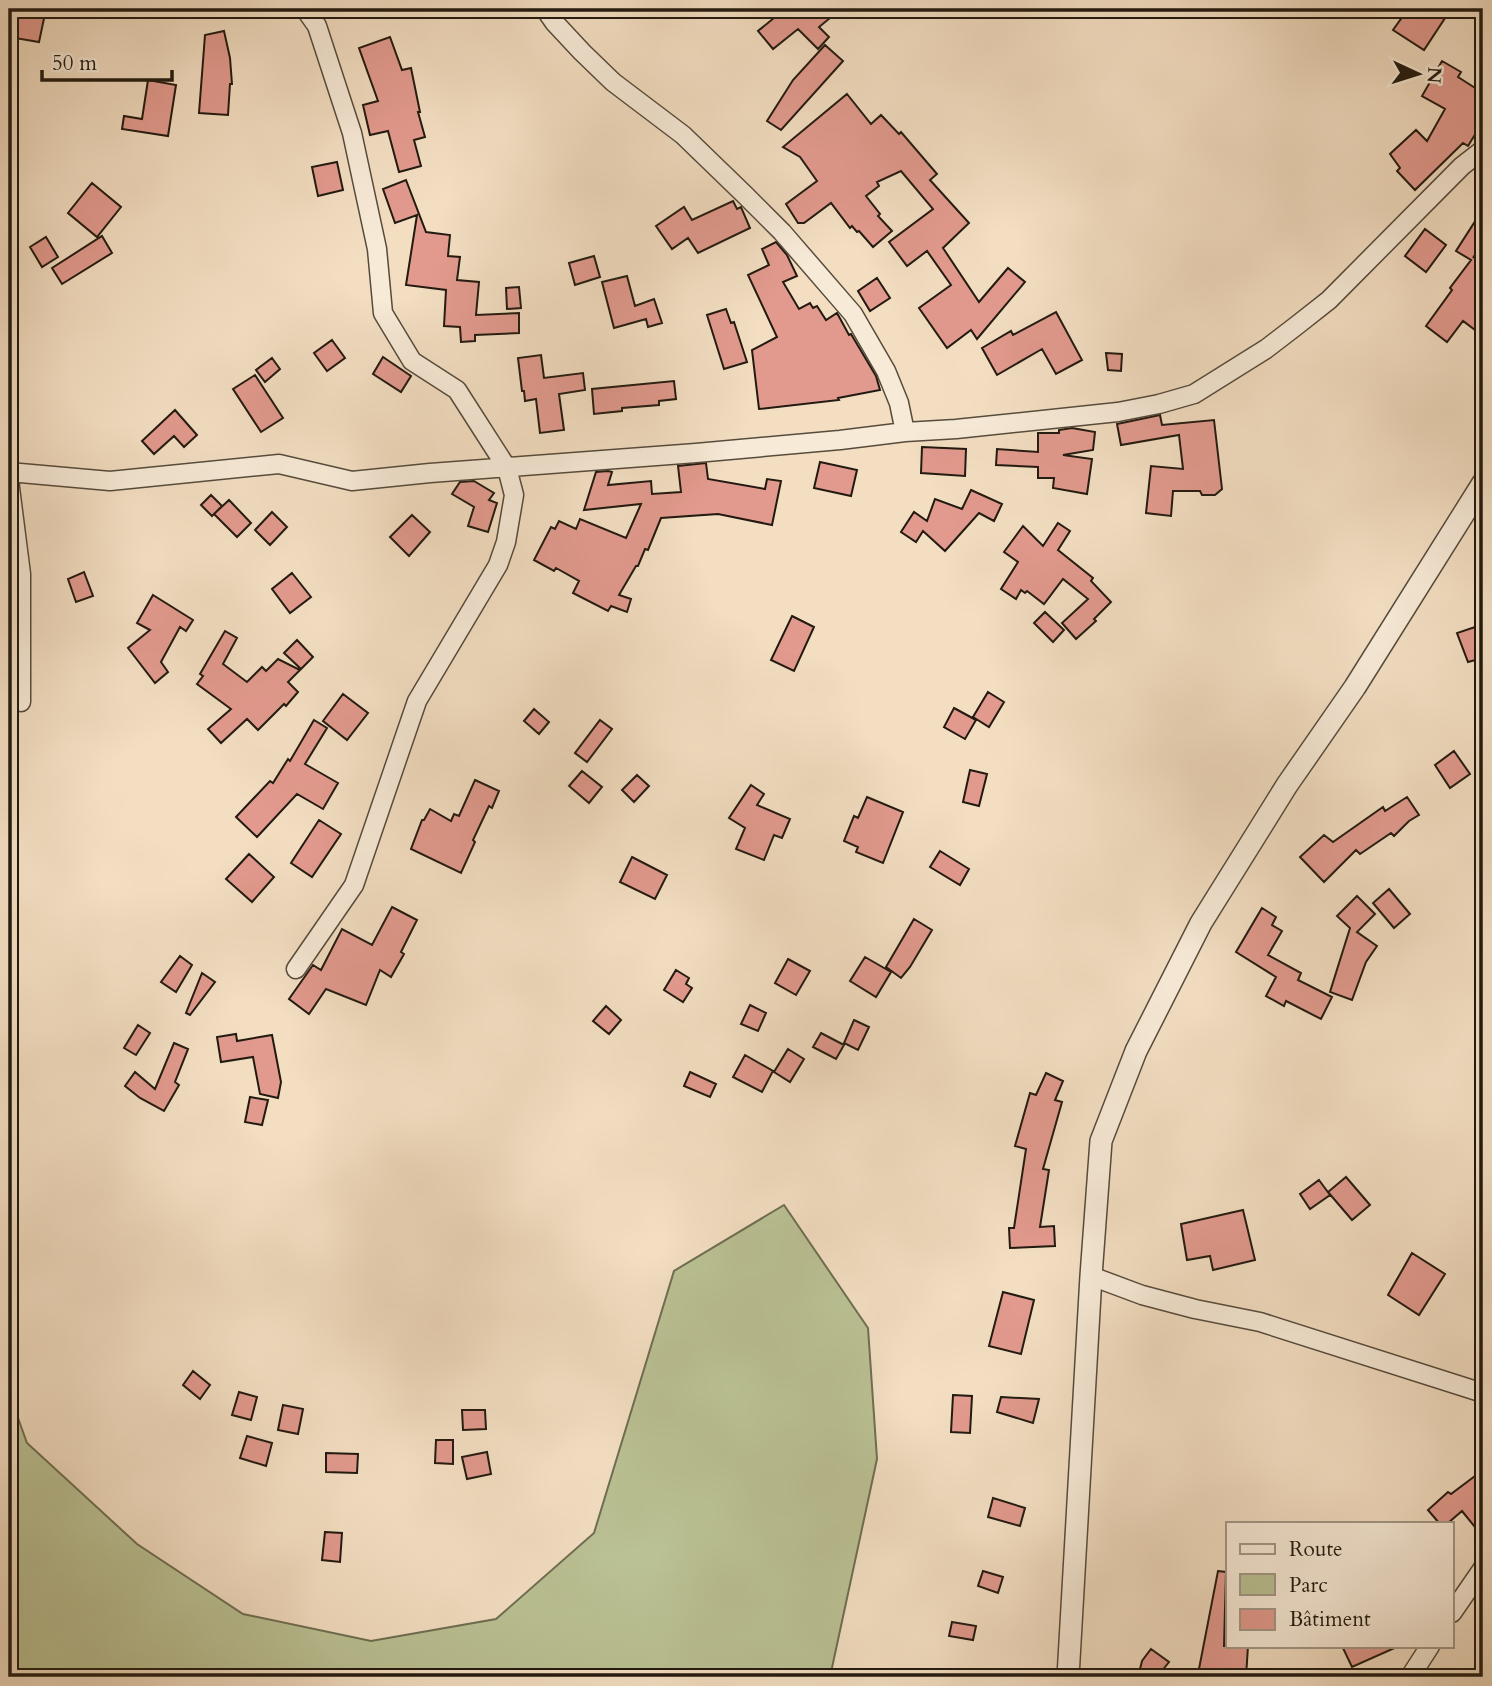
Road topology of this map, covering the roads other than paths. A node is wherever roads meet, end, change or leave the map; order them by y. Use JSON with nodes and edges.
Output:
{"nodes":[{"id":1,"x":305,"y":9,"type":"edge"},
{"id":2,"x":545,"y":9,"type":"edge"},
{"id":3,"x":1483,"y":152,"type":"edge"},
{"id":4,"x":905,"y":432,"type":"junction"},
{"id":5,"x":507,"y":468,"type":"junction"},
{"id":6,"x":9,"y":472,"type":"edge"},
{"id":7,"x":9,"y":480,"type":"edge"},
{"id":8,"x":1483,"y":483,"type":"edge"},
{"id":9,"x":21,"y":702,"type":"dead end"},
{"id":10,"x":296,"y":969,"type":"dead end"},
{"id":11,"x":1091,"y":1276,"type":"junction"},
{"id":12,"x":1483,"y":1393,"type":"edge"},
{"id":13,"x":1483,"y":1569,"type":"edge"},
{"id":14,"x":1454,"y":1610,"type":"edge"},
{"id":15,"x":1429,"y":1648,"type":"edge"},
{"id":16,"x":1068,"y":1677,"type":"edge"},
{"id":17,"x":1410,"y":1677,"type":"edge"}],
"edges":[{"from":1,"to":5,"type":"street"},
{"from":2,"to":4,"type":"street"},
{"from":3,"to":4,"type":"street"},
{"from":4,"to":5,"type":"street"},
{"from":5,"to":6,"type":"street"},
{"from":5,"to":10,"type":"street"},
{"from":7,"to":9,"type":"street"},
{"from":8,"to":11,"type":"street"},
{"from":11,"to":12,"type":"street"},
{"from":11,"to":16,"type":"street"},
{"from":13,"to":14,"type":"street"},
{"from":15,"to":17,"type":"street"}]}
